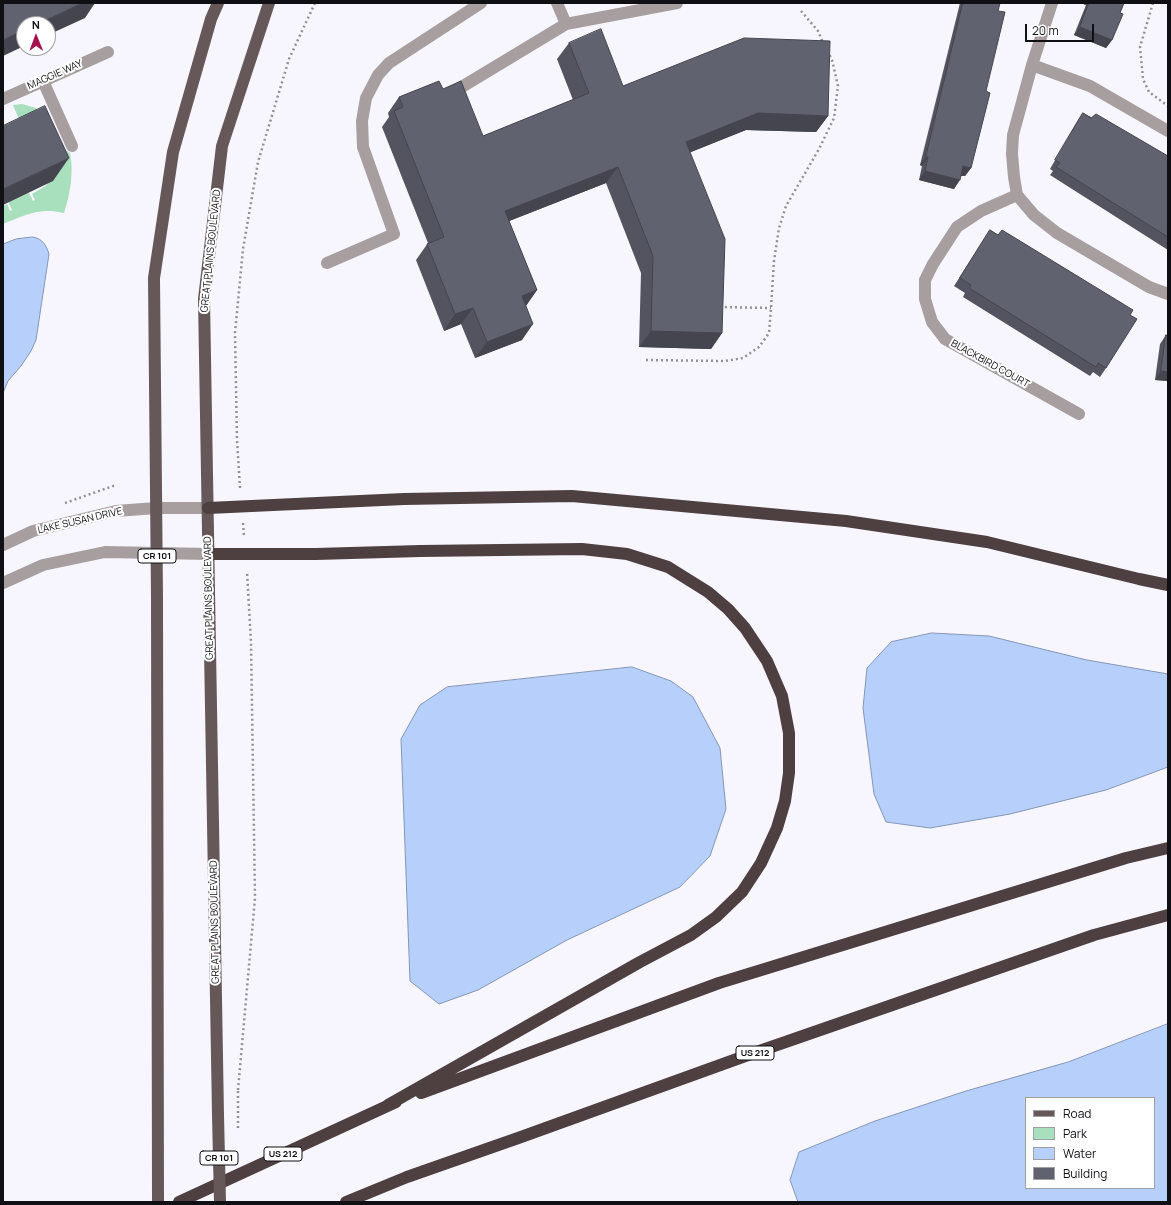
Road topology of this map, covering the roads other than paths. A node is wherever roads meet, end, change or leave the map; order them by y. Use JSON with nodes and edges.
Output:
{"nodes":[{"id":1,"x":218,"y":3,"type":"edge"},
{"id":2,"x":269,"y":3,"type":"edge"},
{"id":3,"x":481,"y":3,"type":"edge"},
{"id":4,"x":557,"y":3,"type":"edge"},
{"id":5,"x":677,"y":3,"type":"edge"},
{"id":6,"x":1052,"y":3,"type":"edge"},
{"id":7,"x":566,"y":24,"type":"junction"},
{"id":8,"x":108,"y":52,"type":"dead end"},
{"id":9,"x":1032,"y":65,"type":"junction"},
{"id":10,"x":43,"y":81,"type":"junction"},
{"id":11,"x":450,"y":94,"type":"edge"},
{"id":12,"x":3,"y":99,"type":"edge"},
{"id":13,"x":1168,"y":131,"type":"edge"},
{"id":14,"x":72,"y":146,"type":"dead end"},
{"id":15,"x":1018,"y":195,"type":"junction"},
{"id":16,"x":327,"y":263,"type":"dead end"},
{"id":17,"x":1168,"y":294,"type":"edge"},
{"id":18,"x":1079,"y":414,"type":"dead end"},
{"id":19,"x":156,"y":508,"type":"junction"},
{"id":20,"x":208,"y":508,"type":"junction"},
{"id":21,"x":3,"y":545,"type":"edge"},
{"id":22,"x":157,"y":554,"type":"junction"},
{"id":23,"x":208,"y":554,"type":"junction"},
{"id":24,"x":3,"y":583,"type":"edge"},
{"id":25,"x":1168,"y":585,"type":"edge"},
{"id":26,"x":1168,"y":848,"type":"edge"},
{"id":27,"x":1168,"y":916,"type":"edge"},
{"id":28,"x":388,"y":1105,"type":"junction"},
{"id":29,"x":158,"y":1202,"type":"edge"},
{"id":30,"x":179,"y":1202,"type":"edge"},
{"id":31,"x":220,"y":1202,"type":"edge"},
{"id":32,"x":346,"y":1202,"type":"edge"}],
"edges":[{"from":1,"to":19,"type":"main road","number":"CR 101"},
{"from":2,"to":20,"type":"main road","name":"GREAT PLAINS BOULEVARD","number":"CR 101"},
{"from":3,"to":16,"type":"street"},
{"from":4,"to":7,"type":"street"},
{"from":5,"to":7,"type":"street"},
{"from":6,"to":9,"type":"street"},
{"from":7,"to":11,"type":"street"},
{"from":8,"to":10,"type":"street","name":"MAGGIE WAY"},
{"from":9,"to":13,"type":"street"},
{"from":9,"to":15,"type":"street"},
{"from":10,"to":12,"type":"street","name":"MAGGIE WAY"},
{"from":10,"to":14,"type":"street"},
{"from":15,"to":17,"type":"street"},
{"from":15,"to":18,"type":"street","name":"BLACKBIRD COURT"},
{"from":19,"to":20,"type":"street","name":"LAKE SUSAN DRIVE"},
{"from":19,"to":21,"type":"street","name":"LAKE SUSAN DRIVE"},
{"from":19,"to":22,"type":"main road","number":"CR 101"},
{"from":20,"to":23,"type":"main road","name":"GREAT PLAINS BOULEVARD","number":"CR 101"},
{"from":20,"to":25,"type":"highway"},
{"from":22,"to":23,"type":"street"},
{"from":22,"to":24,"type":"street"},
{"from":22,"to":29,"type":"main road","number":"CR 101"},
{"from":23,"to":28,"type":"highway"},
{"from":23,"to":31,"type":"main road","name":"GREAT PLAINS BOULEVARD","number":"CR 101","bridge":true},
{"from":26,"to":28,"type":"highway","number":"US 212"},
{"from":27,"to":32,"type":"highway","number":"US 212"},
{"from":28,"to":30,"type":"highway","number":"US 212"}]}
